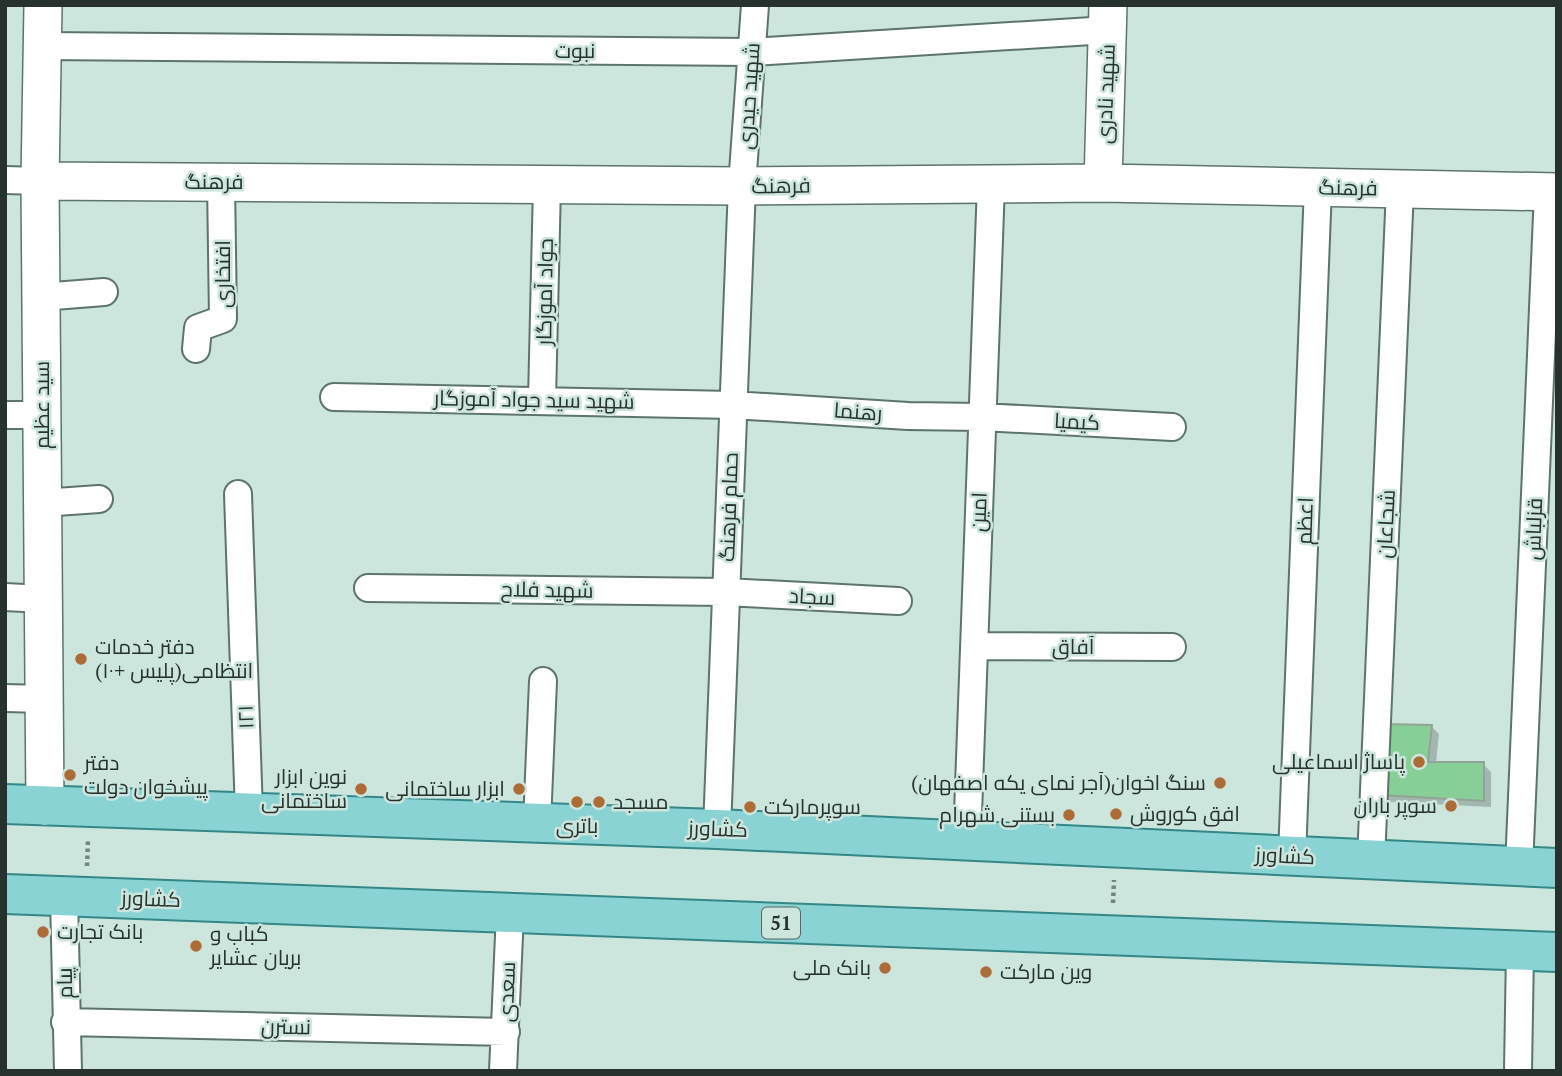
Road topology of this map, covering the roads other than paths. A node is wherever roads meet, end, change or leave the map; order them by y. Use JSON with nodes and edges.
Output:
{"nodes":[{"id":1,"x":43,"y":5,"type":"edge"},
{"id":2,"x":755,"y":5,"type":"edge"},
{"id":3,"x":1108,"y":18,"type":"edge"},
{"id":4,"x":42,"y":46,"type":"junction"},
{"id":5,"x":752,"y":52,"type":"junction"},
{"id":6,"x":23,"y":180,"type":"edge"},
{"id":7,"x":221,"y":182,"type":"junction"},
{"id":8,"x":1103,"y":183,"type":"junction"},
{"id":9,"x":547,"y":184,"type":"junction"},
{"id":10,"x":991,"y":184,"type":"junction"},
{"id":11,"x":742,"y":186,"type":"junction"},
{"id":12,"x":1318,"y":187,"type":"junction"},
{"id":13,"x":1400,"y":189,"type":"junction"},
{"id":14,"x":1552,"y":192,"type":"edge"},
{"id":15,"x":104,"y":292,"type":"dead end"},
{"id":16,"x":41,"y":297,"type":"junction"},
{"id":17,"x":195,"y":349,"type":"dead end"},
{"id":18,"x":334,"y":397,"type":"dead end"},
{"id":19,"x":542,"y":400,"type":"junction"},
{"id":20,"x":733,"y":405,"type":"junction"},
{"id":21,"x":5,"y":415,"type":"edge"},
{"id":22,"x":42,"y":415,"type":"junction"},
{"id":23,"x":982,"y":417,"type":"junction"},
{"id":24,"x":1172,"y":427,"type":"dead end"},
{"id":25,"x":237,"y":494,"type":"dead end"},
{"id":26,"x":99,"y":499,"type":"dead end"},
{"id":27,"x":43,"y":503,"type":"junction"},
{"id":28,"x":368,"y":587,"type":"dead end"},
{"id":29,"x":726,"y":592,"type":"junction"},
{"id":30,"x":5,"y":597,"type":"edge"},
{"id":31,"x":43,"y":599,"type":"junction"},
{"id":32,"x":898,"y":601,"type":"dead end"},
{"id":33,"x":974,"y":646,"type":"junction"},
{"id":34,"x":1172,"y":648,"type":"dead end"},
{"id":35,"x":543,"y":681,"type":"dead end"},
{"id":36,"x":5,"y":698,"type":"edge"},
{"id":37,"x":44,"y":699,"type":"junction"},
{"id":38,"x":5,"y":804,"type":"edge"},
{"id":39,"x":45,"y":806,"type":"junction"},
{"id":40,"x":249,"y":813,"type":"junction"},
{"id":41,"x":537,"y":823,"type":"junction"},
{"id":42,"x":717,"y":829,"type":"junction"},
{"id":43,"x":967,"y":841,"type":"junction"},
{"id":44,"x":1292,"y":856,"type":"junction"},
{"id":45,"x":1371,"y":860,"type":"junction"},
{"id":46,"x":1519,"y":867,"type":"junction"},
{"id":47,"x":1557,"y":868,"type":"edge"},
{"id":48,"x":5,"y":894,"type":"edge"},
{"id":49,"x":76,"y":896,"type":"junction"},
{"id":50,"x":510,"y":913,"type":"junction"},
{"id":51,"x":1539,"y":952,"type":"edge"},
{"id":52,"x":65,"y":1022,"type":"junction"},
{"id":53,"x":506,"y":1032,"type":"junction"},
{"id":54,"x":68,"y":1071,"type":"edge"},
{"id":55,"x":503,"y":1071,"type":"edge"},
{"id":56,"x":1518,"y":1071,"type":"edge"}],
"edges":[{"from":1,"to":4,"type":"street","name":"سید عظیم"},
{"from":2,"to":5,"type":"street","name":"شهید حیدری"},
{"from":3,"to":5,"type":"street","name":"نبوت"},
{"from":3,"to":8,"type":"street","name":"شهید نادری"},
{"from":4,"to":5,"type":"street","name":"نبوت"},
{"from":4,"to":6,"type":"street","name":"سید عظیم"},
{"from":5,"to":11,"type":"street","name":"شهید حیدری"},
{"from":6,"to":7,"type":"street","name":"فرهنگ"},
{"from":6,"to":16,"type":"street","name":"سید عظیم"},
{"from":7,"to":9,"type":"street","name":"فرهنگ"},
{"from":7,"to":17,"type":"street","name":"افتخاری"},
{"from":8,"to":10,"type":"street","name":"فرهنگ"},
{"from":8,"to":12,"type":"street","name":"فرهنگ"},
{"from":9,"to":11,"type":"street","name":"فرهنگ"},
{"from":9,"to":19,"type":"street","name":"جواد آموزگار"},
{"from":10,"to":11,"type":"street","name":"فرهنگ"},
{"from":10,"to":23,"type":"street","name":"امین"},
{"from":11,"to":20,"type":"street","name":"حمام فرهنگ"},
{"from":12,"to":13,"type":"street","name":"فرهنگ"},
{"from":12,"to":44,"type":"street","name":"اعظم"},
{"from":13,"to":14,"type":"street","name":"فرهنگ"},
{"from":13,"to":45,"type":"street","name":"شجاعان"},
{"from":14,"to":46,"type":"street","name":"قزلباش"},
{"from":15,"to":16,"type":"street"},
{"from":16,"to":22,"type":"street","name":"سید عظیم"},
{"from":18,"to":19,"type":"street","name":"شهید سید جواد آموزگار"},
{"from":19,"to":20,"type":"street","name":"شهید سید جواد آموزگار"},
{"from":20,"to":23,"type":"street","name":"رهنما"},
{"from":20,"to":29,"type":"street","name":"حمام فرهنگ"},
{"from":21,"to":22,"type":"street"},
{"from":22,"to":27,"type":"street","name":"سید عظیم"},
{"from":23,"to":24,"type":"street","name":"کیمیا"},
{"from":23,"to":33,"type":"street","name":"امین"},
{"from":25,"to":40,"type":"street","name":"۱۲۱"},
{"from":26,"to":27,"type":"street"},
{"from":27,"to":31,"type":"street","name":"سید عظیم"},
{"from":28,"to":29,"type":"street","name":"شهید فلاح"},
{"from":29,"to":32,"type":"street","name":"سجاد"},
{"from":29,"to":42,"type":"street","name":"حمام فرهنگ"},
{"from":30,"to":31,"type":"street"},
{"from":31,"to":37,"type":"street","name":"سید عظیم"},
{"from":33,"to":34,"type":"street","name":"آفاق"},
{"from":33,"to":43,"type":"street","name":"امین"},
{"from":35,"to":41,"type":"street"},
{"from":36,"to":37,"type":"street"},
{"from":37,"to":39,"type":"street","name":"سید عظیم"},
{"from":38,"to":39,"type":"main road","name":"کشاورز"},
{"from":39,"to":40,"type":"main road","name":"کشاورز"},
{"from":40,"to":41,"type":"main road","name":"کشاورز"},
{"from":41,"to":42,"type":"main road","name":"کشاورز"},
{"from":42,"to":43,"type":"main road","name":"کشاورز"},
{"from":43,"to":44,"type":"main road","name":"کشاورز"},
{"from":44,"to":45,"type":"main road","name":"کشاورز"},
{"from":45,"to":46,"type":"main road","name":"کشاورز"},
{"from":46,"to":47,"type":"main road","name":"کشاورز"},
{"from":48,"to":49,"type":"main road","name":"کشاورز","number":"51"},
{"from":49,"to":50,"type":"main road","name":"کشاورز","number":"51"},
{"from":49,"to":52,"type":"street","name":"پیام"},
{"from":50,"to":51,"type":"main road","name":"کشاورز","number":"51"},
{"from":50,"to":53,"type":"street","name":"سعدی"},
{"from":51,"to":56,"type":"street"},
{"from":52,"to":53,"type":"street","name":"نسترن"},
{"from":52,"to":54,"type":"street","name":"پیام"},
{"from":53,"to":55,"type":"street","name":"سعدی"}]}
